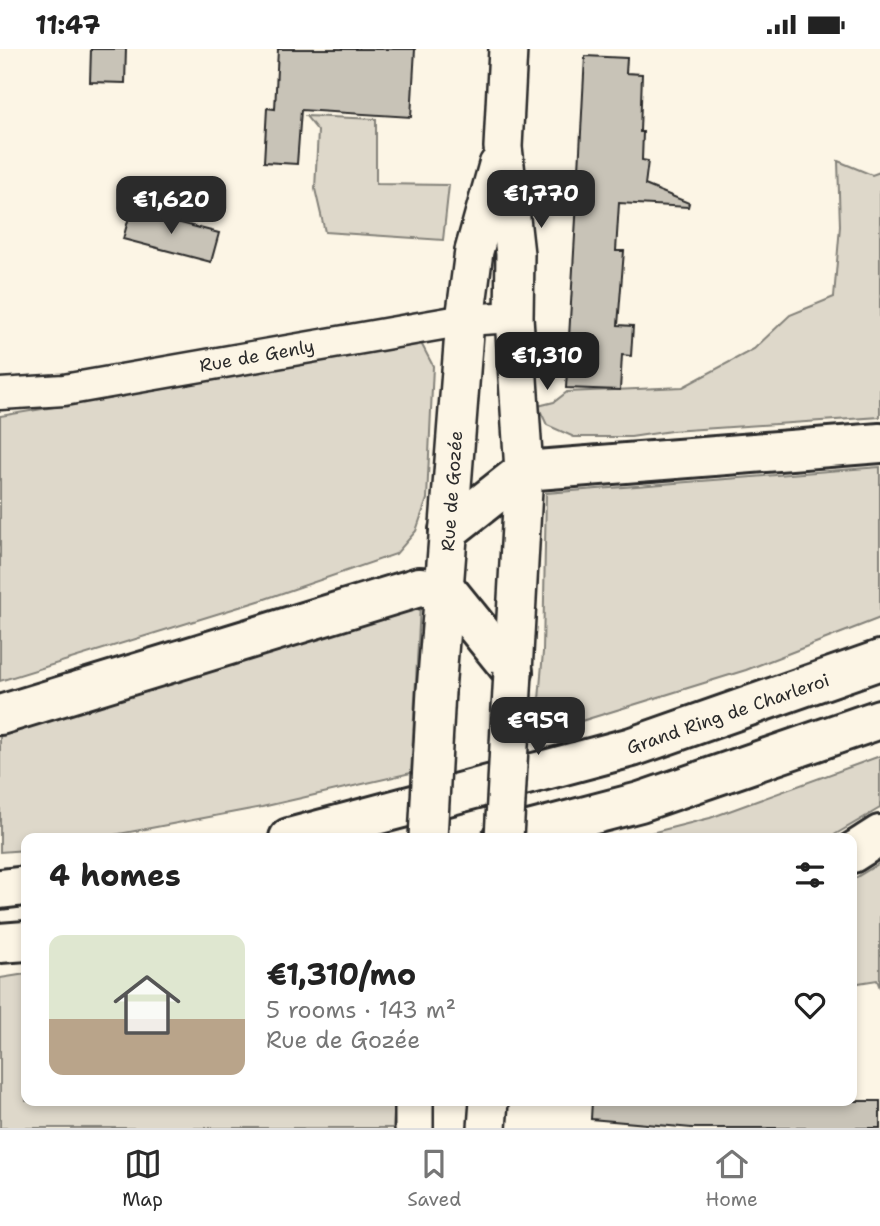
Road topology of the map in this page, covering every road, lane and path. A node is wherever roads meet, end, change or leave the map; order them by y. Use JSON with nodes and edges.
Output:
{"nodes":[{"id":1,"x":508,"y":49,"type":"edge"},
{"id":2,"x":503,"y":147,"type":"junction"},
{"id":3,"x":514,"y":317,"type":"junction"},
{"id":4,"x":465,"y":320,"type":"junction"},
{"id":5,"x":0,"y":394,"type":"edge"},
{"id":6,"x":880,"y":443,"type":"edge"},
{"id":7,"x":524,"y":471,"type":"junction"},
{"id":8,"x":449,"y":530,"type":"junction"},
{"id":9,"x":446,"y":589,"type":"junction"},
{"id":10,"x":880,"y":660,"type":"edge"},
{"id":11,"x":513,"y":672,"type":"junction"},
{"id":12,"x":0,"y":715,"type":"edge"},
{"id":13,"x":880,"y":719,"type":"edge"},
{"id":14,"x":308,"y":833,"type":"edge"},
{"id":15,"x":428,"y":833,"type":"edge"},
{"id":16,"x":503,"y":833,"type":"edge"},
{"id":17,"x":522,"y":833,"type":"edge"},
{"id":18,"x":880,"y":835,"type":"edge"},
{"id":19,"x":857,"y":850,"type":"edge"},
{"id":20,"x":21,"y":886,"type":"edge"},
{"id":21,"x":0,"y":888,"type":"edge"},
{"id":22,"x":21,"y":941,"type":"edge"},
{"id":23,"x":0,"y":943,"type":"edge"},
{"id":24,"x":414,"y":1106,"type":"edge"},
{"id":25,"x":488,"y":1106,"type":"edge"},
{"id":26,"x":414,"y":1128,"type":"edge"},
{"id":27,"x":486,"y":1128,"type":"edge"}],
"edges":[{"from":1,"to":2,"type":"main road","name":"Rue de Gozée"},
{"from":2,"to":3,"type":"main road","name":"Rue de Gozée"},
{"from":2,"to":4,"type":"main road","name":"Rue de Gozée"},
{"from":3,"to":4,"type":"street","name":"Rue de Genly"},
{"from":3,"to":7,"type":"main road","name":"Rue de Gozée"},
{"from":4,"to":5,"type":"street","name":"Rue de Genly"},
{"from":4,"to":8,"type":"main road","name":"Rue de Gozée"},
{"from":6,"to":7,"type":"highway"},
{"from":7,"to":8,"type":"highway"},
{"from":7,"to":11,"type":"main road","name":"Rue de Gozée"},
{"from":8,"to":9,"type":"main road","name":"Rue de Gozée"},
{"from":9,"to":11,"type":"highway"},
{"from":9,"to":12,"type":"highway"},
{"from":9,"to":15,"type":"main road","name":"Rue de Gozée","bridge":true},
{"from":10,"to":14,"type":"highway","name":"Grand Ring de Charleroi"},
{"from":11,"to":16,"type":"main road","name":"Rue de Gozée","bridge":true},
{"from":13,"to":17,"type":"highway"},
{"from":18,"to":19,"type":"highway"},
{"from":20,"to":21,"type":"highway"},
{"from":22,"to":23,"type":"highway"},
{"from":24,"to":26,"type":"main road"},
{"from":25,"to":27,"type":"main road"}]}
